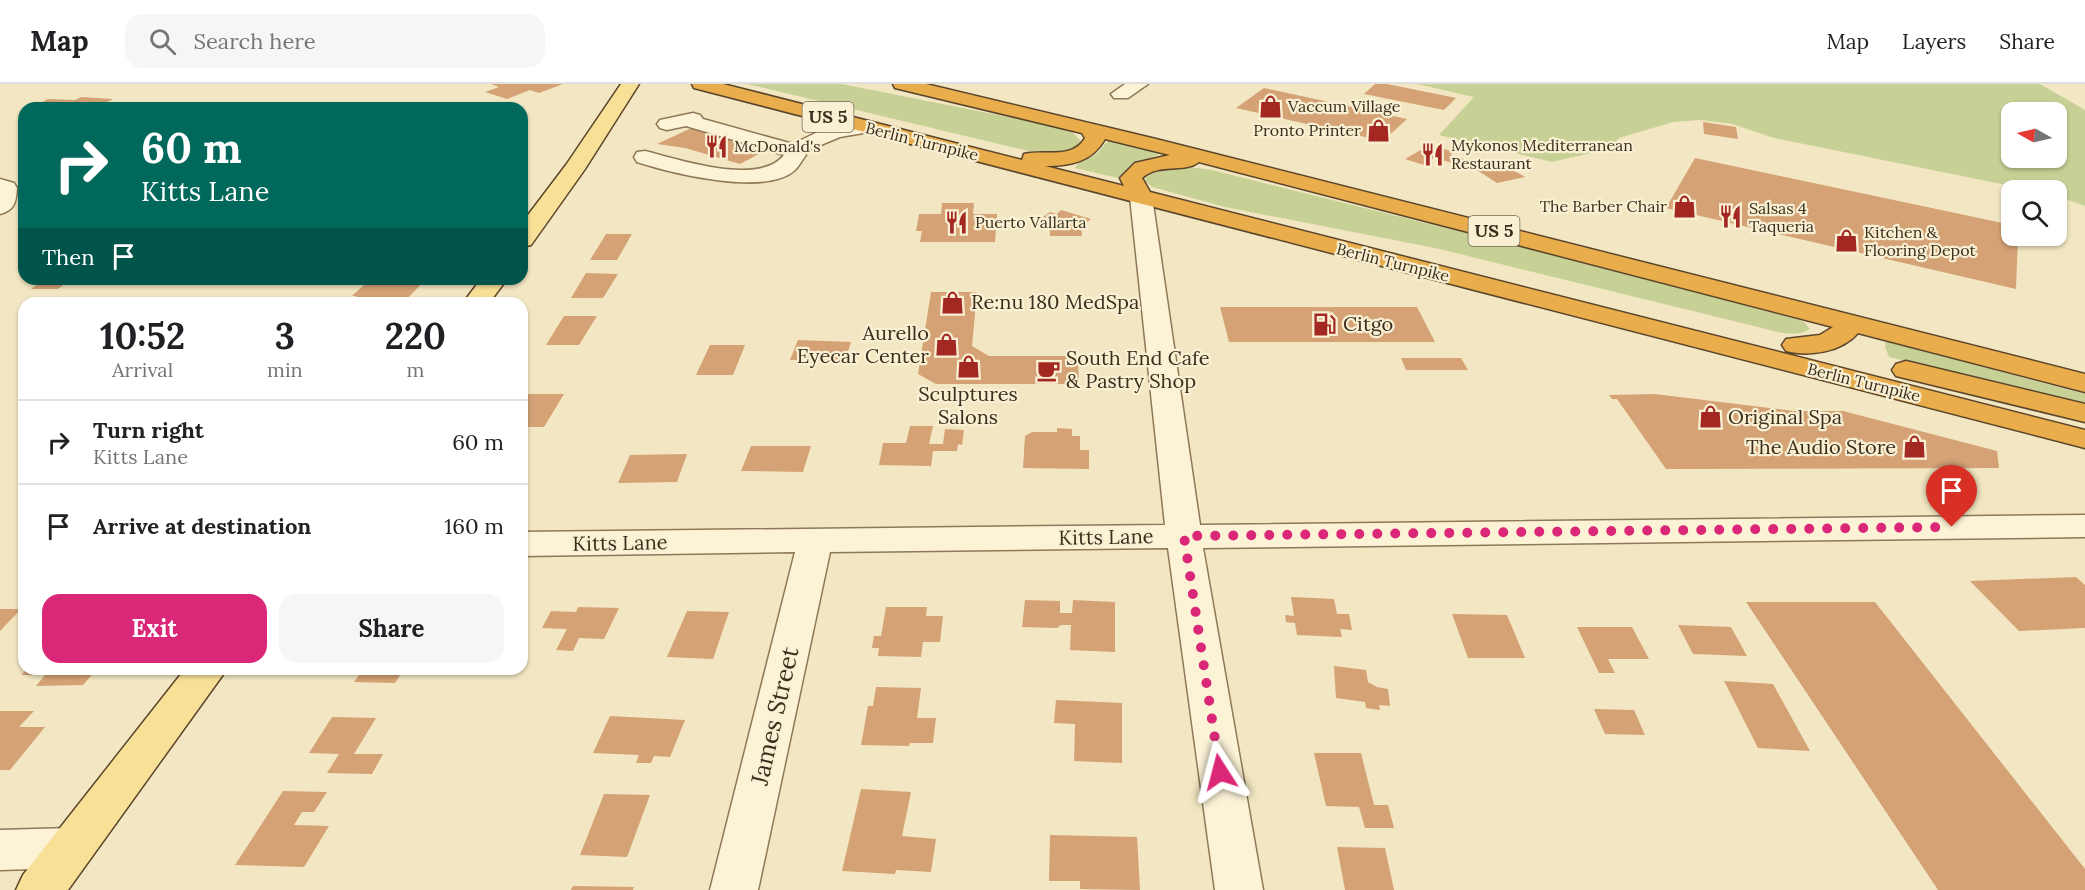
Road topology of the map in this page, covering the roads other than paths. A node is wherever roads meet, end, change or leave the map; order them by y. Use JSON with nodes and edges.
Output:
{"nodes":[{"id":1,"x":630,"y":84,"type":"edge"},
{"id":2,"x":701,"y":84,"type":"edge"},
{"id":3,"x":902,"y":84,"type":"edge"},
{"id":4,"x":1139,"y":84,"type":"edge"},
{"id":5,"x":1121,"y":94,"type":"dead end"},
{"id":6,"x":667,"y":124,"type":"dead end"},
{"id":7,"x":868,"y":127,"type":"junction"},
{"id":8,"x":1089,"y":128,"type":"junction"},
{"id":9,"x":802,"y":146,"type":"dead end"},
{"id":10,"x":994,"y":159,"type":"junction"},
{"id":11,"x":1216,"y":160,"type":"junction"},
{"id":12,"x":641,"y":164,"type":"dead end"},
{"id":13,"x":0,"y":186,"type":"edge"},
{"id":14,"x":1141,"y":197,"type":"junction"},
{"id":15,"x":0,"y":207,"type":"edge"},
{"id":16,"x":528,"y":232,"type":"edge"},
{"id":17,"x":1508,"y":292,"type":"junction"},
{"id":18,"x":1851,"y":322,"type":"junction"},
{"id":19,"x":1796,"y":345,"type":"junction"},
{"id":20,"x":2085,"y":383,"type":"edge"},
{"id":21,"x":2085,"y":413,"type":"edge"},
{"id":22,"x":2085,"y":439,"type":"edge"},
{"id":23,"x":2085,"y":526,"type":"edge"},
{"id":24,"x":1184,"y":536,"type":"junction"},
{"id":25,"x":815,"y":542,"type":"junction"},
{"id":26,"x":528,"y":544,"type":"edge"},
{"id":27,"x":202,"y":675,"type":"edge"},
{"id":28,"x":70,"y":848,"type":"junction"},
{"id":29,"x":0,"y":850,"type":"edge"},
{"id":30,"x":40,"y":890,"type":"edge"},
{"id":31,"x":734,"y":890,"type":"edge"},
{"id":32,"x":1239,"y":890,"type":"edge"}],
"edges":[{"from":1,"to":16,"type":"main road"},
{"from":2,"to":7,"type":"highway","name":"Berlin Turnpike","number":"US 5"},
{"from":3,"to":8,"type":"highway","number":"US 5"},
{"from":4,"to":5,"type":"street"},
{"from":6,"to":12,"type":"street"},
{"from":7,"to":9,"type":"street"},
{"from":7,"to":10,"type":"highway","name":"Berlin Turnpike","number":"US 5"},
{"from":8,"to":10,"type":"highway"},
{"from":8,"to":11,"type":"highway","number":"US 5"},
{"from":10,"to":14,"type":"highway","name":"Berlin Turnpike","number":"US 5"},
{"from":11,"to":14,"type":"highway"},
{"from":11,"to":18,"type":"highway","number":"US 5"},
{"from":13,"to":15,"type":"street"},
{"from":14,"to":17,"type":"highway","name":"Berlin Turnpike","number":"US 5"},
{"from":14,"to":24,"type":"street"},
{"from":17,"to":19,"type":"highway"},
{"from":17,"to":22,"type":"highway","name":"Berlin Turnpike","number":"US 5"},
{"from":18,"to":19,"type":"highway"},
{"from":18,"to":20,"type":"highway","number":"US 5"},
{"from":19,"to":21,"type":"highway"},
{"from":23,"to":24,"type":"street","name":"Kitts Lane"},
{"from":24,"to":25,"type":"street","name":"Kitts Lane"},
{"from":24,"to":32,"type":"street"},
{"from":25,"to":26,"type":"street","name":"Kitts Lane"},
{"from":25,"to":31,"type":"street","name":"James Street"},
{"from":27,"to":28,"type":"main road"},
{"from":28,"to":29,"type":"street"},
{"from":28,"to":30,"type":"main road"}]}
